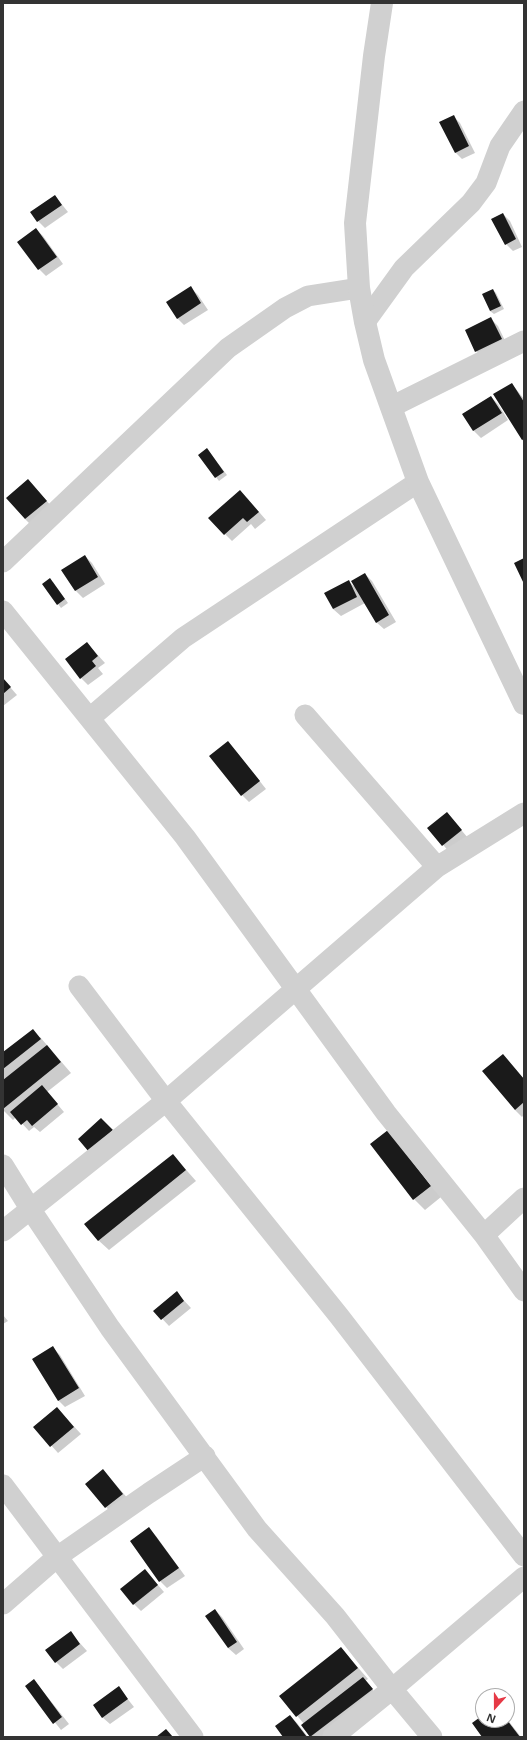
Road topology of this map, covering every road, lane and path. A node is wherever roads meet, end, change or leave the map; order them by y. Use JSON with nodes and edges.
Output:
{"nodes":[{"id":1,"x":382,"y":3,"type":"edge"},
{"id":2,"x":524,"y":111,"type":"edge"},
{"id":3,"x":359,"y":288,"type":"junction"},
{"id":4,"x":365,"y":322,"type":"junction"},
{"id":5,"x":524,"y":341,"type":"edge"},
{"id":6,"x":391,"y":408,"type":"junction"},
{"id":7,"x":418,"y":482,"type":"junction"},
{"id":8,"x":3,"y":562,"type":"edge"},
{"id":9,"x":3,"y":611,"type":"edge"},
{"id":10,"x":524,"y":704,"type":"edge"},
{"id":11,"x":305,"y":715,"type":"dead end"},
{"id":12,"x":90,"y":718,"type":"junction"},
{"id":13,"x":524,"y":813,"type":"edge"},
{"id":14,"x":437,"y":867,"type":"junction"},
{"id":15,"x":79,"y":986,"type":"dead end"},
{"id":16,"x":295,"y":990,"type":"junction"},
{"id":17,"x":166,"y":1102,"type":"junction"},
{"id":18,"x":3,"y":1165,"type":"edge"},
{"id":19,"x":524,"y":1198,"type":"edge"},
{"id":20,"x":31,"y":1210,"type":"junction"},
{"id":21,"x":3,"y":1231,"type":"edge"},
{"id":22,"x":484,"y":1235,"type":"junction"},
{"id":23,"x":524,"y":1291,"type":"edge"},
{"id":24,"x":205,"y":1456,"type":"junction"},
{"id":25,"x":3,"y":1486,"type":"edge"},
{"id":26,"x":524,"y":1556,"type":"edge"},
{"id":27,"x":57,"y":1558,"type":"junction"},
{"id":28,"x":524,"y":1577,"type":"edge"},
{"id":29,"x":3,"y":1604,"type":"edge"},
{"id":30,"x":392,"y":1689,"type":"junction"},
{"id":31,"x":193,"y":1737,"type":"edge"},
{"id":32,"x":333,"y":1737,"type":"edge"},
{"id":33,"x":432,"y":1737,"type":"edge"}],
"edges":[{"from":1,"to":3,"type":"street"},
{"from":2,"to":4,"type":"street"},
{"from":3,"to":4,"type":"street"},
{"from":3,"to":8,"type":"street"},
{"from":4,"to":6,"type":"street"},
{"from":5,"to":6,"type":"street"},
{"from":6,"to":7,"type":"street"},
{"from":7,"to":10,"type":"street"},
{"from":7,"to":12,"type":"street"},
{"from":9,"to":12,"type":"street"},
{"from":11,"to":14,"type":"street"},
{"from":12,"to":16,"type":"street"},
{"from":13,"to":14,"type":"street"},
{"from":14,"to":16,"type":"street"},
{"from":15,"to":17,"type":"street"},
{"from":16,"to":17,"type":"street"},
{"from":16,"to":22,"type":"street"},
{"from":17,"to":20,"type":"street"},
{"from":17,"to":26,"type":"street"},
{"from":18,"to":20,"type":"street"},
{"from":19,"to":22,"type":"street"},
{"from":20,"to":21,"type":"street"},
{"from":20,"to":24,"type":"street"},
{"from":22,"to":23,"type":"street"},
{"from":24,"to":27,"type":"street"},
{"from":24,"to":30,"type":"street"},
{"from":25,"to":27,"type":"street"},
{"from":27,"to":29,"type":"street"},
{"from":27,"to":31,"type":"street"},
{"from":28,"to":30,"type":"street"},
{"from":30,"to":32,"type":"street"},
{"from":30,"to":33,"type":"street"}]}
